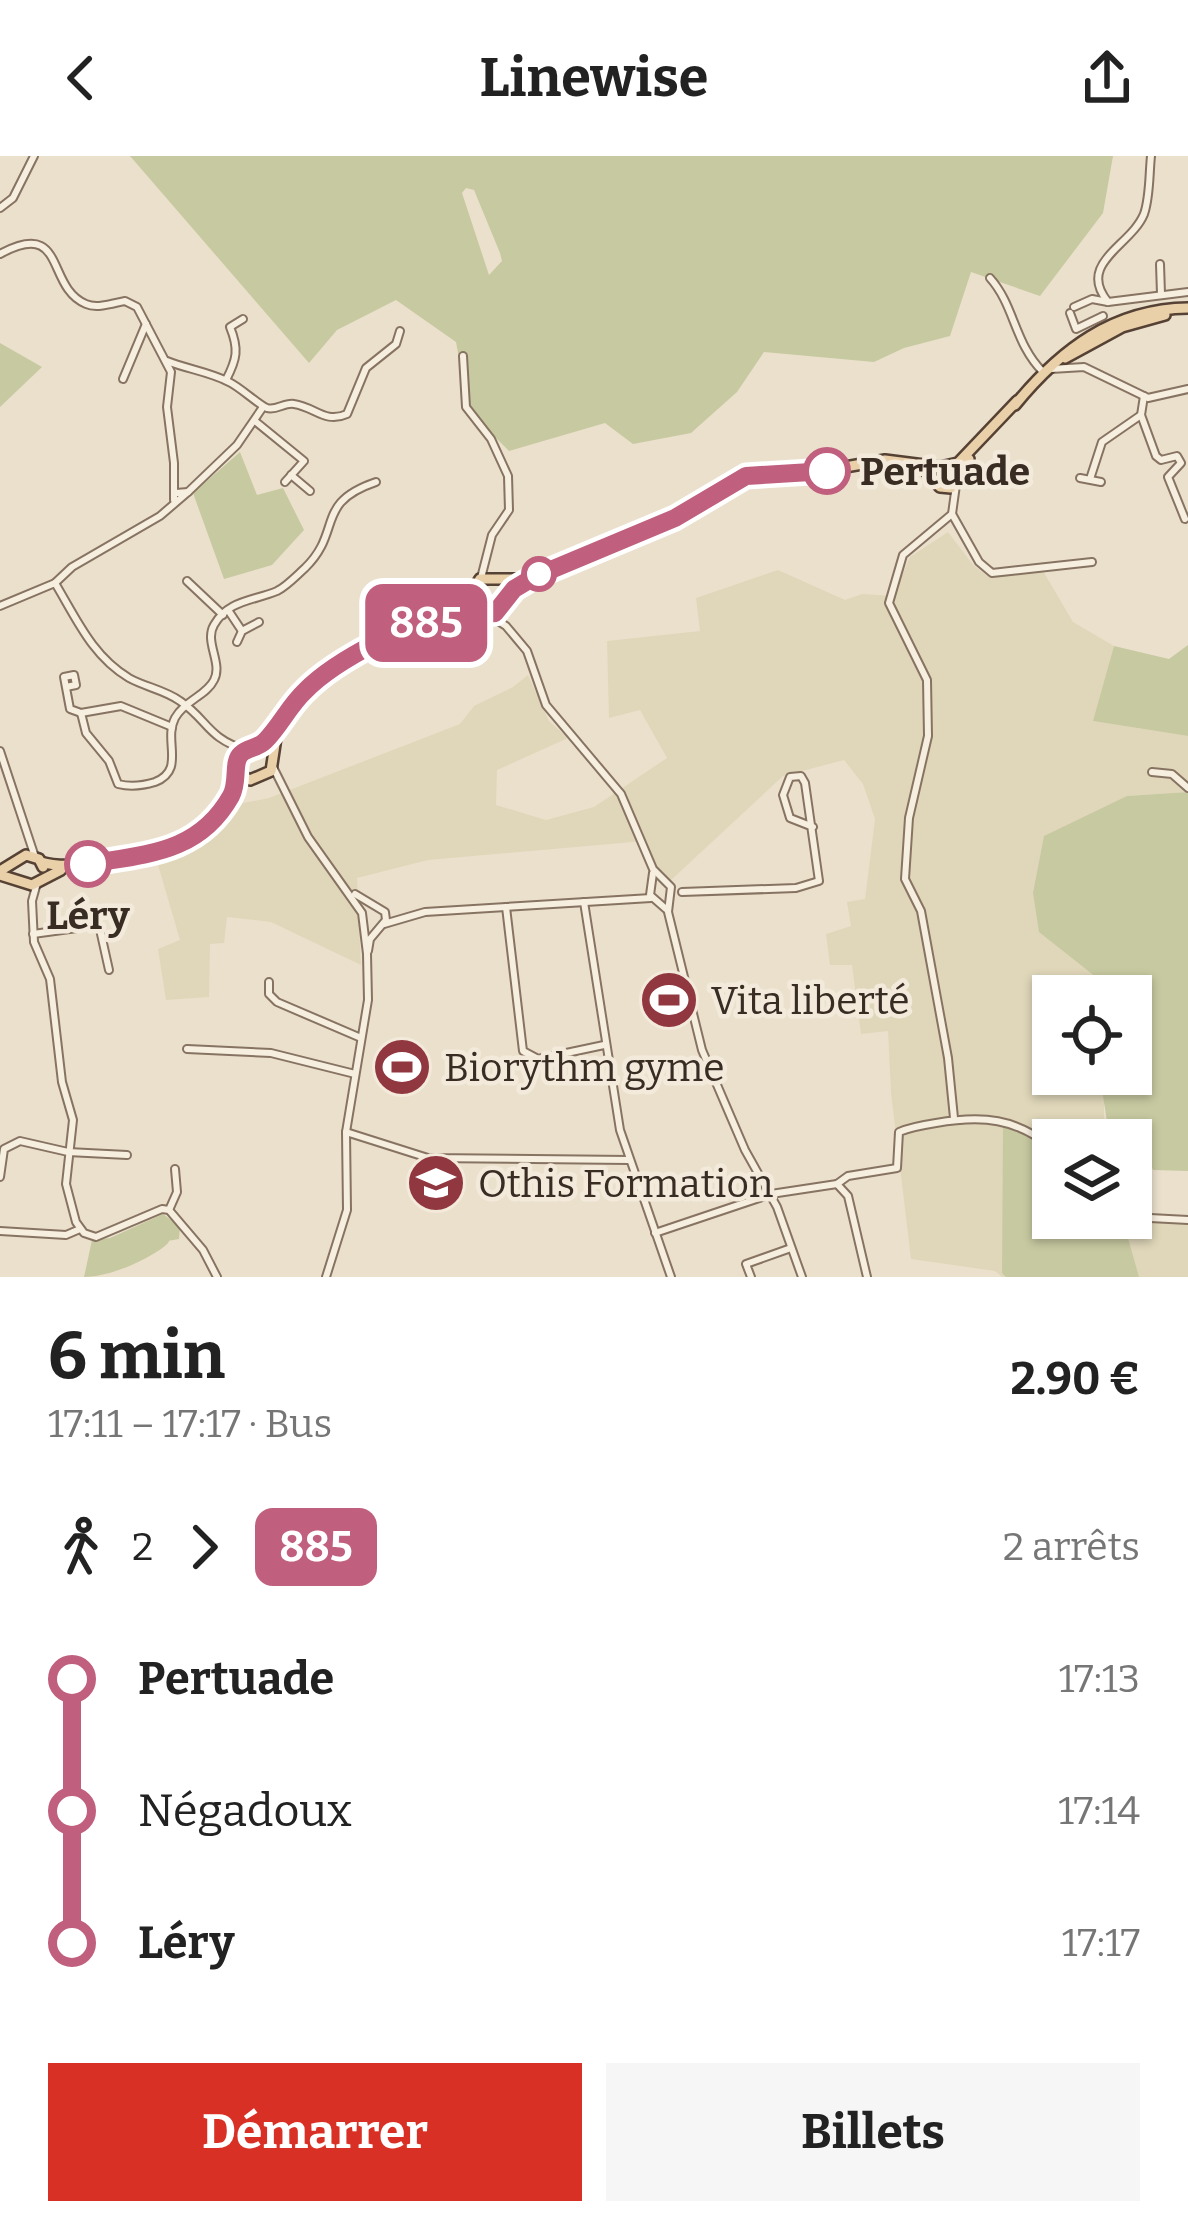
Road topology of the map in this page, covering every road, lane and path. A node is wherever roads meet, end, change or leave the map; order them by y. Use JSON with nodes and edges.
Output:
{"nodes":[{"id":1,"x":34,"y":156,"type":"edge"},
{"id":2,"x":1150,"y":156,"type":"edge"},
{"id":3,"x":0,"y":208,"type":"edge"},
{"id":4,"x":0,"y":254,"type":"edge"},
{"id":5,"x":1160,"y":264,"type":"dead end"},
{"id":6,"x":990,"y":278,"type":"dead end"},
{"id":7,"x":1188,"y":292,"type":"edge"},
{"id":8,"x":1161,"y":294,"type":"junction"},
{"id":9,"x":1108,"y":302,"type":"junction"},
{"id":10,"x":1188,"y":309,"type":"edge"},
{"id":11,"x":243,"y":319,"type":"dead end"},
{"id":12,"x":1103,"y":322,"type":"junction"},
{"id":13,"x":146,"y":324,"type":"junction"},
{"id":14,"x":400,"y":331,"type":"dead end"},
{"id":15,"x":463,"y":356,"type":"dead end"},
{"id":16,"x":174,"y":367,"type":"junction"},
{"id":17,"x":1044,"y":372,"type":"junction"},
{"id":18,"x":123,"y":379,"type":"dead end"},
{"id":19,"x":226,"y":380,"type":"junction"},
{"id":20,"x":1188,"y":389,"type":"edge"},
{"id":21,"x":1144,"y":396,"type":"junction"},
{"id":22,"x":263,"y":407,"type":"junction"},
{"id":23,"x":1141,"y":415,"type":"junction"},
{"id":24,"x":255,"y":421,"type":"junction"},
{"id":25,"x":947,"y":476,"type":"junction"},
{"id":26,"x":1080,"y":478,"type":"dead end"},
{"id":27,"x":1090,"y":479,"type":"junction"},
{"id":28,"x":376,"y":482,"type":"dead end"},
{"id":29,"x":1101,"y":482,"type":"dead end"},
{"id":30,"x":310,"y":491,"type":"dead end"},
{"id":31,"x":175,"y":496,"type":"junction"},
{"id":32,"x":952,"y":514,"type":"junction"},
{"id":33,"x":1185,"y":519,"type":"edge"},
{"id":34,"x":1092,"y":562,"type":"dead end"},
{"id":35,"x":534,"y":577,"type":"junction"},
{"id":36,"x":490,"y":580,"type":"junction"},
{"id":37,"x":187,"y":581,"type":"dead end"},
{"id":38,"x":55,"y":583,"type":"junction"},
{"id":39,"x":470,"y":596,"type":"junction"},
{"id":40,"x":504,"y":604,"type":"junction"},
{"id":41,"x":0,"y":606,"type":"edge"},
{"id":42,"x":477,"y":610,"type":"junction"},
{"id":43,"x":225,"y":613,"type":"junction"},
{"id":44,"x":445,"y":614,"type":"junction"},
{"id":45,"x":489,"y":614,"type":"junction"},
{"id":46,"x":259,"y":622,"type":"dead end"},
{"id":47,"x":506,"y":626,"type":"junction"},
{"id":48,"x":242,"y":632,"type":"junction"},
{"id":49,"x":237,"y":642,"type":"dead end"},
{"id":50,"x":66,"y":687,"type":"dead end"},
{"id":51,"x":184,"y":704,"type":"junction"},
{"id":52,"x":81,"y":713,"type":"junction"},
{"id":53,"x":280,"y":724,"type":"junction"},
{"id":54,"x":172,"y":727,"type":"junction"},
{"id":55,"x":226,"y":743,"type":"junction"},
{"id":56,"x":252,"y":749,"type":"junction"},
{"id":57,"x":0,"y":751,"type":"edge"},
{"id":58,"x":236,"y":760,"type":"junction"},
{"id":59,"x":272,"y":761,"type":"junction"},
{"id":60,"x":1152,"y":772,"type":"dead end"},
{"id":61,"x":238,"y":774,"type":"junction"},
{"id":62,"x":264,"y":777,"type":"junction"},
{"id":63,"x":250,"y":780,"type":"junction"},
{"id":64,"x":280,"y":784,"type":"junction"},
{"id":65,"x":1188,"y":788,"type":"edge"},
{"id":66,"x":808,"y":826,"type":"junction"},
{"id":67,"x":25,"y":834,"type":"junction"},
{"id":68,"x":135,"y":857,"type":"junction"},
{"id":69,"x":38,"y":859,"type":"junction"},
{"id":70,"x":18,"y":861,"type":"junction"},
{"id":71,"x":0,"y":873,"type":"edge"},
{"id":72,"x":39,"y":880,"type":"junction"},
{"id":73,"x":20,"y":882,"type":"junction"},
{"id":74,"x":347,"y":888,"type":"junction"},
{"id":75,"x":654,"y":888,"type":"junction"},
{"id":76,"x":668,"y":897,"type":"junction"},
{"id":77,"x":32,"y":901,"type":"junction"},
{"id":78,"x":584,"y":902,"type":"junction"},
{"id":79,"x":371,"y":904,"type":"junction"},
{"id":80,"x":506,"y":907,"type":"junction"},
{"id":81,"x":383,"y":908,"type":"junction"},
{"id":82,"x":406,"y":915,"type":"junction"},
{"id":83,"x":362,"y":917,"type":"junction"},
{"id":84,"x":380,"y":927,"type":"junction"},
{"id":85,"x":33,"y":934,"type":"junction"},
{"id":86,"x":367,"y":954,"type":"junction"},
{"id":87,"x":110,"y":970,"type":"dead end"},
{"id":88,"x":269,"y":982,"type":"dead end"},
{"id":89,"x":361,"y":1038,"type":"junction"},
{"id":90,"x":604,"y":1045,"type":"junction"},
{"id":91,"x":187,"y":1049,"type":"dead end"},
{"id":92,"x":355,"y":1074,"type":"junction"},
{"id":93,"x":954,"y":1118,"type":"junction"},
{"id":94,"x":346,"y":1132,"type":"junction"},
{"id":95,"x":1032,"y":1133,"type":"edge"},
{"id":96,"x":68,"y":1152,"type":"junction"},
{"id":97,"x":128,"y":1155,"type":"dead end"},
{"id":98,"x":629,"y":1160,"type":"junction"},
{"id":99,"x":175,"y":1169,"type":"dead end"},
{"id":100,"x":0,"y":1177,"type":"edge"},
{"id":101,"x":837,"y":1184,"type":"junction"},
{"id":102,"x":771,"y":1194,"type":"junction"},
{"id":103,"x":169,"y":1210,"type":"junction"},
{"id":104,"x":1152,"y":1218,"type":"edge"},
{"id":105,"x":1188,"y":1220,"type":"edge"},
{"id":106,"x":80,"y":1228,"type":"junction"},
{"id":107,"x":0,"y":1231,"type":"edge"},
{"id":108,"x":655,"y":1233,"type":"junction"},
{"id":109,"x":791,"y":1248,"type":"junction"},
{"id":110,"x":217,"y":1277,"type":"edge"},
{"id":111,"x":326,"y":1277,"type":"edge"},
{"id":112,"x":671,"y":1277,"type":"edge"},
{"id":113,"x":751,"y":1277,"type":"edge"},
{"id":114,"x":802,"y":1277,"type":"edge"},
{"id":115,"x":867,"y":1277,"type":"edge"}],
"edges":[{"from":1,"to":3,"type":"street"},
{"from":2,"to":9,"type":"street"},
{"from":4,"to":13,"type":"street"},
{"from":5,"to":8,"type":"street"},
{"from":6,"to":17,"type":"street"},
{"from":7,"to":8,"type":"street"},
{"from":8,"to":9,"type":"street"},
{"from":9,"to":12,"type":"street"},
{"from":9,"to":12,"type":"street"},
{"from":10,"to":12,"type":"main road"},
{"from":10,"to":17,"type":"main road"},
{"from":11,"to":19,"type":"street"},
{"from":12,"to":17,"type":"main road"},
{"from":13,"to":16,"type":"street"},
{"from":13,"to":18,"type":"street"},
{"from":14,"to":22,"type":"street"},
{"from":15,"to":36,"type":"street"},
{"from":16,"to":19,"type":"street"},
{"from":16,"to":31,"type":"street"},
{"from":17,"to":21,"type":"street"},
{"from":17,"to":25,"type":"main road"},
{"from":19,"to":22,"type":"street"},
{"from":20,"to":21,"type":"street"},
{"from":21,"to":23,"type":"street"},
{"from":22,"to":24,"type":"street"},
{"from":23,"to":27,"type":"street"},
{"from":23,"to":33,"type":"street"},
{"from":24,"to":30,"type":"street"},
{"from":24,"to":31,"type":"street"},
{"from":25,"to":32,"type":"street"},
{"from":25,"to":35,"type":"main road"},
{"from":26,"to":27,"type":"street"},
{"from":27,"to":29,"type":"street"},
{"from":28,"to":43,"type":"street"},
{"from":31,"to":38,"type":"street"},
{"from":32,"to":34,"type":"street"},
{"from":32,"to":93,"type":"street"},
{"from":35,"to":36,"type":"main road"},
{"from":35,"to":40,"type":"main road"},
{"from":36,"to":39,"type":"main road"},
{"from":36,"to":40,"type":"main road"},
{"from":37,"to":43,"type":"street"},
{"from":38,"to":41,"type":"street"},
{"from":38,"to":51,"type":"street"},
{"from":39,"to":42,"type":"main road"},
{"from":39,"to":44,"type":"main road"},
{"from":40,"to":45,"type":"main road"},
{"from":40,"to":47,"type":"street"},
{"from":42,"to":44,"type":"main road"},
{"from":42,"to":45,"type":"main road"},
{"from":43,"to":48,"type":"street"},
{"from":43,"to":51,"type":"street"},
{"from":44,"to":53,"type":"main road"},
{"from":45,"to":47,"type":"street"},
{"from":46,"to":48,"type":"street"},
{"from":47,"to":75,"type":"street"},
{"from":48,"to":49,"type":"street"},
{"from":50,"to":52,"type":"street"},
{"from":51,"to":54,"type":"street"},
{"from":51,"to":55,"type":"street"},
{"from":52,"to":54,"type":"street"},
{"from":52,"to":54,"type":"street"},
{"from":53,"to":56,"type":"main road"},
{"from":53,"to":59,"type":"main road"},
{"from":55,"to":56,"type":"street"},
{"from":55,"to":58,"type":"street"},
{"from":56,"to":58,"type":"main road"},
{"from":56,"to":59,"type":"main road"},
{"from":57,"to":67,"type":"street"},
{"from":58,"to":61,"type":"main road"},
{"from":59,"to":62,"type":"main road"},
{"from":59,"to":64,"type":"street"},
{"from":60,"to":65,"type":"street"},
{"from":61,"to":63,"type":"main road"},
{"from":61,"to":68,"type":"main road"},
{"from":62,"to":63,"type":"main road"},
{"from":62,"to":64,"type":"street"},
{"from":63,"to":68,"type":"main road"},
{"from":64,"to":74,"type":"street"},
{"from":66,"to":66,"type":"street"},
{"from":66,"to":76,"type":"street"},
{"from":67,"to":69,"type":"street"},
{"from":67,"to":70,"type":"street"},
{"from":68,"to":69,"type":"main road"},
{"from":68,"to":72,"type":"main road"},
{"from":69,"to":70,"type":"main road"},
{"from":69,"to":72,"type":"main road"},
{"from":70,"to":71,"type":"main road"},
{"from":70,"to":73,"type":"main road"},
{"from":71,"to":73,"type":"main road"},
{"from":72,"to":73,"type":"main road"},
{"from":72,"to":77,"type":"street"},
{"from":73,"to":77,"type":"street"},
{"from":74,"to":79,"type":"street"},
{"from":74,"to":83,"type":"street"},
{"from":75,"to":76,"type":"street"},
{"from":75,"to":76,"type":"street"},
{"from":75,"to":78,"type":"street"},
{"from":76,"to":102,"type":"street"},
{"from":77,"to":85,"type":"street"},
{"from":78,"to":80,"type":"street"},
{"from":78,"to":90,"type":"street"},
{"from":79,"to":81,"type":"street"},
{"from":79,"to":83,"type":"street"},
{"from":80,"to":82,"type":"street"},
{"from":80,"to":90,"type":"street"},
{"from":81,"to":82,"type":"street"},
{"from":81,"to":84,"type":"street"},
{"from":82,"to":84,"type":"street"},
{"from":83,"to":84,"type":"street"},
{"from":83,"to":86,"type":"street"},
{"from":84,"to":86,"type":"street"},
{"from":85,"to":87,"type":"street"},
{"from":85,"to":96,"type":"street"},
{"from":86,"to":89,"type":"street"},
{"from":88,"to":89,"type":"street"},
{"from":89,"to":92,"type":"street"},
{"from":90,"to":98,"type":"street"},
{"from":91,"to":92,"type":"street"},
{"from":92,"to":94,"type":"street"},
{"from":93,"to":95,"type":"street"},
{"from":93,"to":101,"type":"street"},
{"from":94,"to":98,"type":"street"},
{"from":94,"to":111,"type":"street"},
{"from":96,"to":97,"type":"street"},
{"from":96,"to":100,"type":"street"},
{"from":96,"to":106,"type":"street"},
{"from":98,"to":108,"type":"street"},
{"from":99,"to":103,"type":"street"},
{"from":101,"to":102,"type":"street"},
{"from":101,"to":115,"type":"street"},
{"from":102,"to":108,"type":"street"},
{"from":102,"to":109,"type":"street"},
{"from":103,"to":106,"type":"street"},
{"from":103,"to":110,"type":"street"},
{"from":104,"to":105,"type":"street"},
{"from":106,"to":107,"type":"street"},
{"from":108,"to":112,"type":"street"},
{"from":109,"to":113,"type":"street"},
{"from":109,"to":114,"type":"street"}]}
